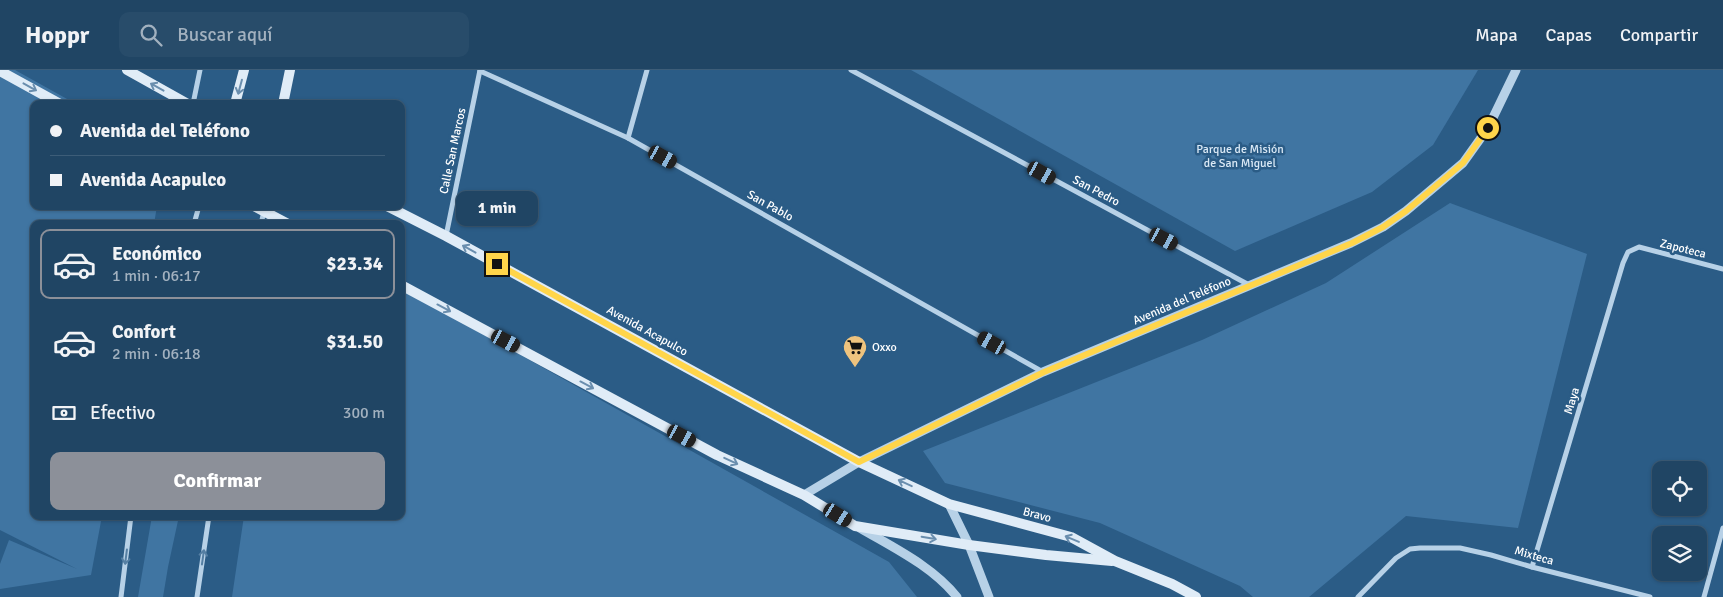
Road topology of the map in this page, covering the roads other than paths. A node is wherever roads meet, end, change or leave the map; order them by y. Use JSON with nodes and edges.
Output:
{"nodes":[{"id":1,"x":127,"y":70,"type":"edge"},
{"id":2,"x":200,"y":70,"type":"edge"},
{"id":3,"x":244,"y":70,"type":"edge"},
{"id":4,"x":290,"y":70,"type":"edge"},
{"id":5,"x":480,"y":70,"type":"edge"},
{"id":6,"x":647,"y":70,"type":"edge"},
{"id":7,"x":851,"y":70,"type":"edge"},
{"id":8,"x":1516,"y":70,"type":"edge"},
{"id":9,"x":0,"y":71,"type":"edge"},
{"id":10,"x":53,"y":100,"type":"edge"},
{"id":11,"x":181,"y":100,"type":"edge"},
{"id":12,"x":194,"y":100,"type":"edge"},
{"id":13,"x":236,"y":100,"type":"edge"},
{"id":14,"x":284,"y":100,"type":"edge"},
{"id":15,"x":628,"y":138,"type":"junction"},
{"id":16,"x":264,"y":210,"type":"edge"},
{"id":17,"x":395,"y":210,"type":"edge"},
{"id":18,"x":281,"y":220,"type":"edge"},
{"id":19,"x":446,"y":236,"type":"junction"},
{"id":20,"x":1639,"y":247,"type":"joint"},
{"id":21,"x":1723,"y":262,"type":"edge"},
{"id":22,"x":1722,"y":269,"type":"edge"},
{"id":23,"x":1251,"y":286,"type":"junction"},
{"id":24,"x":405,"y":287,"type":"edge"},
{"id":25,"x":1044,"y":372,"type":"junction"},
{"id":26,"x":859,"y":462,"type":"junction"},
{"id":27,"x":804,"y":495,"type":"junction"},
{"id":28,"x":949,"y":504,"type":"junction"},
{"id":29,"x":131,"y":520,"type":"edge"},
{"id":30,"x":207,"y":520,"type":"edge"},
{"id":31,"x":855,"y":526,"type":"junction"},
{"id":32,"x":1723,"y":528,"type":"edge"},
{"id":33,"x":969,"y":546,"type":"junction"},
{"id":34,"x":1115,"y":561,"type":"junction"},
{"id":35,"x":1532,"y":567,"type":"junction"},
{"id":36,"x":121,"y":597,"type":"edge"},
{"id":37,"x":197,"y":597,"type":"edge"},
{"id":38,"x":957,"y":597,"type":"edge"},
{"id":39,"x":989,"y":597,"type":"edge"},
{"id":40,"x":1196,"y":597,"type":"edge"},
{"id":41,"x":1358,"y":597,"type":"edge"},
{"id":42,"x":1650,"y":597,"type":"edge"},
{"id":43,"x":1704,"y":597,"type":"edge"}],
"edges":[{"from":11,"to":1,"type":"main road","one_way":true},
{"from":2,"to":12,"type":"street"},
{"from":3,"to":13,"type":"main road","one_way":true},
{"from":4,"to":14,"type":"main road"},
{"from":5,"to":15,"type":"street","name":"San Pablo"},
{"from":5,"to":19,"type":"street","name":"Calle San Marcos"},
{"from":6,"to":15,"type":"street"},
{"from":7,"to":23,"type":"street","name":"San Pedro"},
{"from":8,"to":23,"type":"street","name":"Avenida del Teléfono"},
{"from":9,"to":10,"type":"main road","one_way":true},
{"from":15,"to":25,"type":"street","name":"San Pablo"},
{"from":16,"to":18,"type":"main road"},
{"from":17,"to":19,"type":"main road","name":"Avenida Acapulco"},
{"from":26,"to":19,"type":"main road","name":"Avenida Acapulco","one_way":true},
{"from":20,"to":22,"type":"street","name":"Zapoteca"},
{"from":20,"to":35,"type":"street","name":"Maya"},
{"from":21,"to":22,"type":"street"},
{"from":23,"to":25,"type":"street","name":"Avenida del Teléfono"},
{"from":24,"to":27,"type":"main road","one_way":true},
{"from":25,"to":26,"type":"street","name":"Avenida del Teléfono"},
{"from":26,"to":27,"type":"street","name":"Avenida del Teléfono"},
{"from":28,"to":26,"type":"main road","name":"Avenida Acapulco","one_way":true},
{"from":27,"to":31,"type":"main road"},
{"from":28,"to":33,"type":"street"},
{"from":34,"to":28,"type":"main road","name":"Bravo","one_way":true},
{"from":29,"to":36,"type":"street","one_way":true},
{"from":37,"to":30,"type":"street","one_way":true},
{"from":31,"to":33,"type":"main road","one_way":true},
{"from":31,"to":38,"type":"street"},
{"from":32,"to":43,"type":"street"},
{"from":33,"to":34,"type":"main road","name":"Bravo"},
{"from":33,"to":39,"type":"street"},
{"from":34,"to":40,"type":"main road","name":"Bravo"},
{"from":35,"to":41,"type":"street","name":"Mixteca"},
{"from":35,"to":42,"type":"street","name":"Mixteca"}]}
